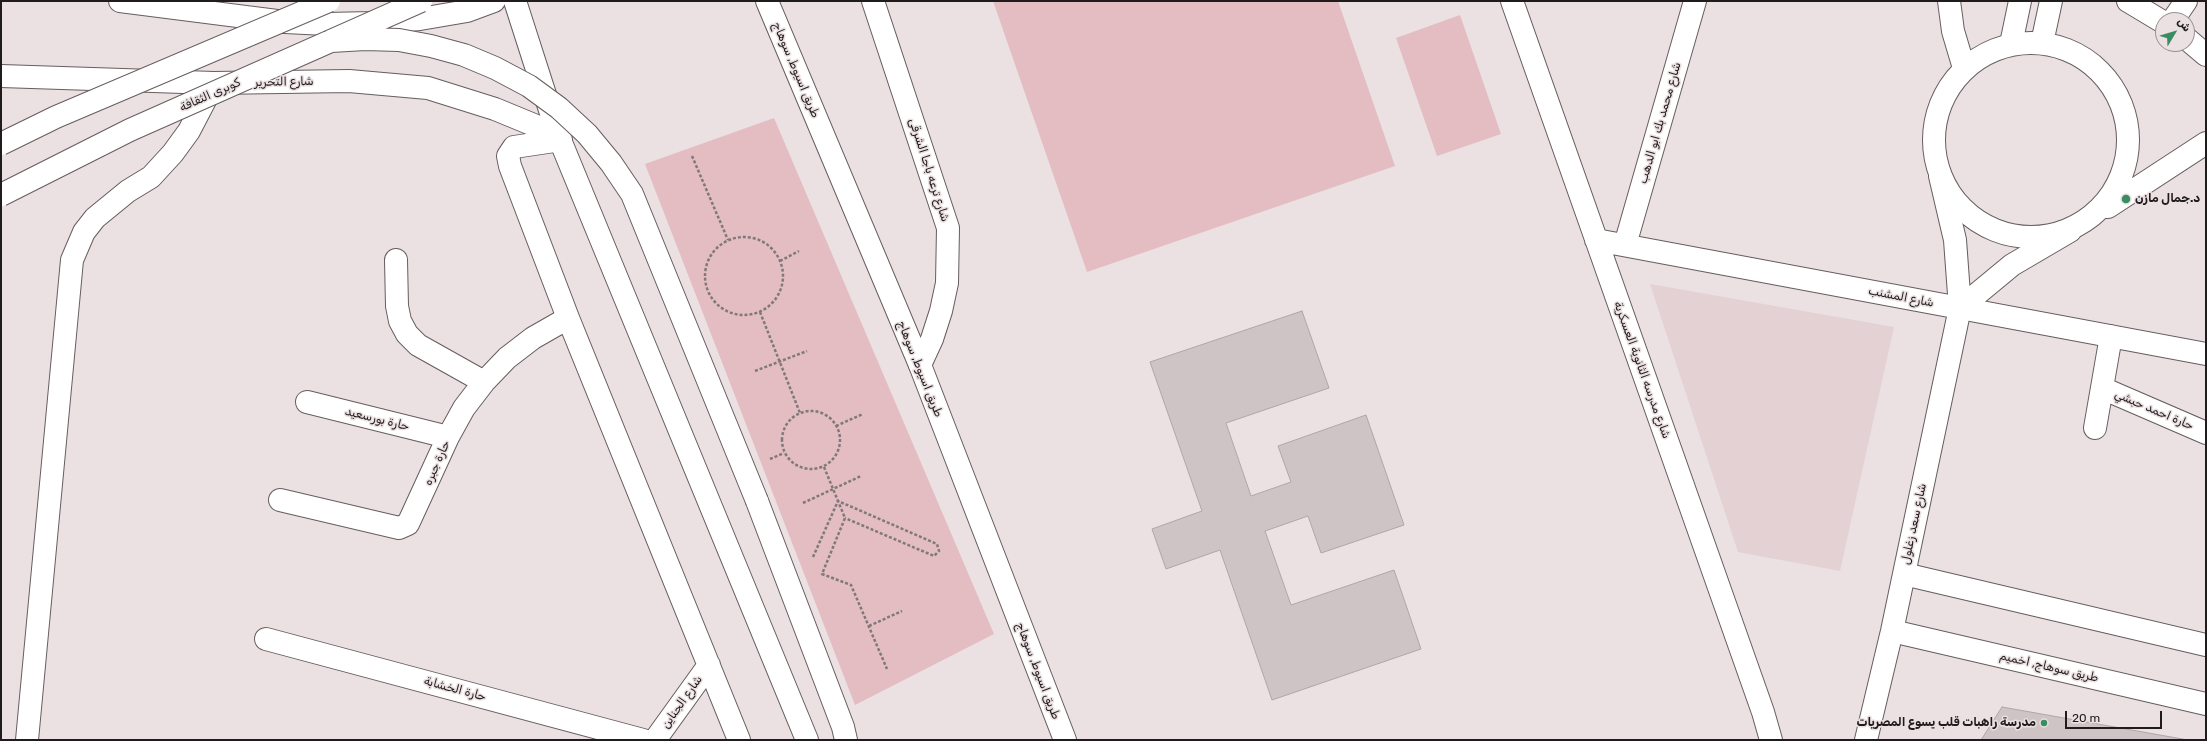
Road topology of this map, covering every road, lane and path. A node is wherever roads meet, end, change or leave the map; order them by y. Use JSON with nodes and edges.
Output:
{"nodes":[{"id":1,"x":120,"y":1,"type":"edge"},
{"id":2,"x":329,"y":1,"type":"edge"},
{"id":3,"x":421,"y":1,"type":"edge"},
{"id":4,"x":494,"y":1,"type":"edge"},
{"id":5,"x":515,"y":1,"type":"edge"},
{"id":6,"x":767,"y":1,"type":"edge"},
{"id":7,"x":873,"y":1,"type":"edge"},
{"id":8,"x":1512,"y":1,"type":"edge"},
{"id":9,"x":1695,"y":1,"type":"edge"},
{"id":10,"x":1949,"y":1,"type":"edge"},
{"id":11,"x":2020,"y":1,"type":"edge"},
{"id":12,"x":2051,"y":1,"type":"edge"},
{"id":13,"x":2128,"y":1,"type":"edge"},
{"id":14,"x":2186,"y":1,"type":"edge"},
{"id":15,"x":2178,"y":12,"type":"edge"},
{"id":16,"x":2155,"y":17,"type":"edge"},
{"id":17,"x":331,"y":41,"type":"junction"},
{"id":18,"x":2042,"y":43,"type":"junction"},
{"id":19,"x":2011,"y":44,"type":"junction"},
{"id":20,"x":2195,"y":46,"type":"edge"},
{"id":21,"x":2206,"y":55,"type":"edge"},
{"id":22,"x":1964,"y":68,"type":"junction"},
{"id":23,"x":1,"y":76,"type":"edge"},
{"id":24,"x":214,"y":83,"type":"junction"},
{"id":25,"x":559,"y":137,"type":"junction"},
{"id":26,"x":2206,"y":143,"type":"edge"},
{"id":27,"x":1,"y":144,"type":"edge"},
{"id":28,"x":692,"y":156,"type":"dead end"},
{"id":29,"x":1940,"y":176,"type":"junction"},
{"id":30,"x":1,"y":195,"type":"edge"},
{"id":31,"x":2093,"y":216,"type":"junction"},
{"id":32,"x":2070,"y":231,"type":"junction"},
{"id":33,"x":728,"y":240,"type":"junction"},
{"id":34,"x":1596,"y":240,"type":"junction"},
{"id":35,"x":1624,"y":245,"type":"junction"},
{"id":36,"x":799,"y":251,"type":"dead end"},
{"id":37,"x":396,"y":260,"type":"dead end"},
{"id":38,"x":780,"y":261,"type":"junction"},
{"id":39,"x":1960,"y":308,"type":"junction"},
{"id":40,"x":760,"y":312,"type":"junction"},
{"id":41,"x":568,"y":318,"type":"junction"},
{"id":42,"x":2111,"y":336,"type":"junction"},
{"id":43,"x":807,"y":351,"type":"dead end"},
{"id":44,"x":2206,"y":354,"type":"edge"},
{"id":45,"x":779,"y":361,"type":"junction"},
{"id":46,"x":920,"y":365,"type":"junction"},
{"id":47,"x":755,"y":371,"type":"dead end"},
{"id":48,"x":484,"y":382,"type":"junction"},
{"id":49,"x":2102,"y":388,"type":"junction"},
{"id":50,"x":307,"y":402,"type":"dead end"},
{"id":51,"x":800,"y":413,"type":"junction"},
{"id":52,"x":863,"y":414,"type":"dead end"},
{"id":53,"x":836,"y":426,"type":"junction"},
{"id":54,"x":2095,"y":428,"type":"dead end"},
{"id":55,"x":2206,"y":433,"type":"edge"},
{"id":56,"x":448,"y":437,"type":"junction"},
{"id":57,"x":824,"y":467,"type":"junction"},
{"id":58,"x":861,"y":476,"type":"dead end"},
{"id":59,"x":833,"y":489,"type":"junction"},
{"id":60,"x":280,"y":500,"type":"dead end"},
{"id":61,"x":838,"y":501,"type":"junction"},
{"id":62,"x":803,"y":502,"type":"dead end"},
{"id":63,"x":845,"y":518,"type":"junction"},
{"id":64,"x":813,"y":557,"type":"dead end"},
{"id":65,"x":1904,"y":574,"type":"junction"},
{"id":66,"x":902,"y":611,"type":"dead end"},
{"id":67,"x":869,"y":626,"type":"junction"},
{"id":68,"x":1892,"y":631,"type":"junction"},
{"id":69,"x":266,"y":639,"type":"dead end"},
{"id":70,"x":2206,"y":645,"type":"edge"},
{"id":71,"x":709,"y":665,"type":"junction"},
{"id":72,"x":887,"y":669,"type":"dead end"},
{"id":73,"x":2206,"y":704,"type":"edge"},
{"id":74,"x":28,"y":740,"type":"edge"},
{"id":75,"x":643,"y":740,"type":"edge"},
{"id":76,"x":655,"y":740,"type":"edge"},
{"id":77,"x":739,"y":740,"type":"edge"},
{"id":78,"x":808,"y":740,"type":"edge"},
{"id":79,"x":846,"y":740,"type":"edge"},
{"id":80,"x":1065,"y":740,"type":"edge"},
{"id":81,"x":1771,"y":740,"type":"edge"},
{"id":82,"x":1866,"y":740,"type":"edge"}],
"edges":[{"from":1,"to":4,"type":"street"},
{"from":2,"to":27,"type":"street","bridge":true},
{"from":3,"to":17,"type":"street","name":"كوبرى الثقافة","bridge":true},
{"from":5,"to":25,"type":"street"},
{"from":6,"to":46,"type":"street","name":"طريق اسيوط, سوهاج"},
{"from":7,"to":46,"type":"street","name":"شارع ترعه باجا الشرقى"},
{"from":8,"to":34,"type":"street","name":"شارع مدرسه الثانوية العسكرية"},
{"from":9,"to":35,"type":"street","name":"شارع محمد بك ابو الدهب"},
{"from":10,"to":22,"type":"street"},
{"from":11,"to":19,"type":"street"},
{"from":12,"to":18,"type":"street"},
{"from":13,"to":16,"type":"street"},
{"from":14,"to":15,"type":"street"},
{"from":17,"to":30,"type":"street","name":"كوبرى الثقافة","bridge":true},
{"from":17,"to":79,"type":"street","bridge":true},
{"from":18,"to":19,"type":"street","name":"شارع سعد زغلول"},
{"from":18,"to":31,"type":"street","name":"شارع سعد زغلول"},
{"from":19,"to":22,"type":"street","name":"شارع سعد زغلول"},
{"from":20,"to":21,"type":"street"},
{"from":22,"to":29,"type":"street","name":"شارع سعد زغلول"},
{"from":23,"to":24,"type":"street","name":"شارع التحرير"},
{"from":24,"to":25,"type":"street","name":"شارع التحرير"},
{"from":24,"to":74,"type":"street"},
{"from":25,"to":41,"type":"street"},
{"from":25,"to":78,"type":"street"},
{"from":26,"to":31,"type":"street"},
{"from":28,"to":33,"type":"path"},
{"from":29,"to":32,"type":"street"},
{"from":29,"to":39,"type":"street","name":"شارع سعد زغلول"},
{"from":31,"to":32,"type":"street"},
{"from":32,"to":39,"type":"street"},
{"from":33,"to":38,"type":"path"},
{"from":33,"to":40,"type":"path"},
{"from":34,"to":35,"type":"street","name":"شارع المشنب"},
{"from":34,"to":81,"type":"street","name":"شارع مدرسه الثانوية العسكرية"},
{"from":35,"to":39,"type":"street","name":"شارع المشنب"},
{"from":36,"to":38,"type":"path"},
{"from":37,"to":48,"type":"street"},
{"from":38,"to":40,"type":"path"},
{"from":39,"to":42,"type":"street","name":"شارع المشنب"},
{"from":39,"to":65,"type":"street","name":"شارع سعد زغلول"},
{"from":40,"to":45,"type":"path"},
{"from":41,"to":48,"type":"street","name":"حارة جبره"},
{"from":41,"to":71,"type":"street"},
{"from":42,"to":44,"type":"street","name":"شارع المشنب"},
{"from":42,"to":49,"type":"street"},
{"from":43,"to":45,"type":"path"},
{"from":45,"to":47,"type":"path"},
{"from":45,"to":51,"type":"path"},
{"from":46,"to":80,"type":"street","name":"طريق اسيوط, سوهاج"},
{"from":48,"to":56,"type":"street","name":"حارة جبره"},
{"from":49,"to":54,"type":"street"},
{"from":49,"to":55,"type":"street","name":"حارة احمد حبشي"},
{"from":50,"to":56,"type":"street","name":"حارة بورسعيد"},
{"from":51,"to":53,"type":"path"},
{"from":51,"to":57,"type":"path"},
{"from":52,"to":53,"type":"path"},
{"from":53,"to":57,"type":"path"},
{"from":56,"to":60,"type":"street","name":"حارة جبره"},
{"from":57,"to":59,"type":"path"},
{"from":58,"to":59,"type":"path"},
{"from":59,"to":61,"type":"path"},
{"from":59,"to":62,"type":"path"},
{"from":61,"to":63,"type":"path"},
{"from":61,"to":63,"type":"path"},
{"from":61,"to":64,"type":"path"},
{"from":63,"to":67,"type":"path"},
{"from":65,"to":68,"type":"street","name":"شارع سعد زغلول"},
{"from":65,"to":70,"type":"street"},
{"from":66,"to":67,"type":"path"},
{"from":67,"to":72,"type":"path"},
{"from":68,"to":73,"type":"street","name":"طريق سوهاج, اخميم"},
{"from":68,"to":82,"type":"street","name":"شارع سعد زغلول"},
{"from":69,"to":75,"type":"street","name":"حارة الخشابة"},
{"from":71,"to":76,"type":"street","name":"شارع الجناين"},
{"from":71,"to":77,"type":"street"}]}
